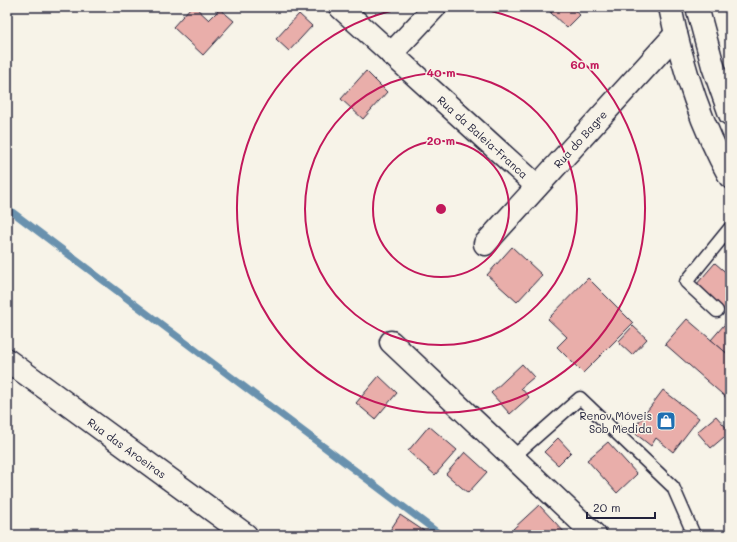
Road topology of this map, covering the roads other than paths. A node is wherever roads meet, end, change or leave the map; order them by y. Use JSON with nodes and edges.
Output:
{"nodes":[{"id":1,"x":340,"y":7,"type":"edge"},
{"id":2,"x":434,"y":7,"type":"edge"},
{"id":3,"x":670,"y":7,"type":"edge"},
{"id":4,"x":698,"y":8,"type":"edge"},
{"id":5,"x":676,"y":34,"type":"junction"},
{"id":6,"x":391,"y":54,"type":"junction"},
{"id":7,"x":730,"y":114,"type":"edge"},
{"id":8,"x":730,"y":177,"type":"edge"},
{"id":9,"x":537,"y":186,"type":"junction"},
{"id":10,"x":730,"y":228,"type":"edge"},
{"id":11,"x":485,"y":244,"type":"dead end"},
{"id":12,"x":717,"y":312,"type":"dead end"},
{"id":13,"x":391,"y":342,"type":"dead end"},
{"id":14,"x":7,"y":360,"type":"edge"},
{"id":15,"x":513,"y":457,"type":"junction"},
{"id":16,"x":246,"y":535,"type":"edge"},
{"id":17,"x":595,"y":535,"type":"edge"},
{"id":18,"x":694,"y":535,"type":"edge"}],
"edges":[{"from":1,"to":6,"type":"street","name":"Rua da Baleia-Franca"},
{"from":2,"to":6,"type":"street"},
{"from":3,"to":5,"type":"street"},
{"from":4,"to":7,"type":"street"},
{"from":5,"to":8,"type":"street"},
{"from":5,"to":9,"type":"street","name":"Rua do Bagre"},
{"from":6,"to":9,"type":"street","name":"Rua da Baleia-Franca"},
{"from":9,"to":11,"type":"street","name":"Rua do Bagre"},
{"from":10,"to":12,"type":"lane"},
{"from":13,"to":15,"type":"street"},
{"from":14,"to":16,"type":"street","name":"Rua das Aroeiras"},
{"from":15,"to":17,"type":"street"},
{"from":15,"to":18,"type":"lane"}]}
